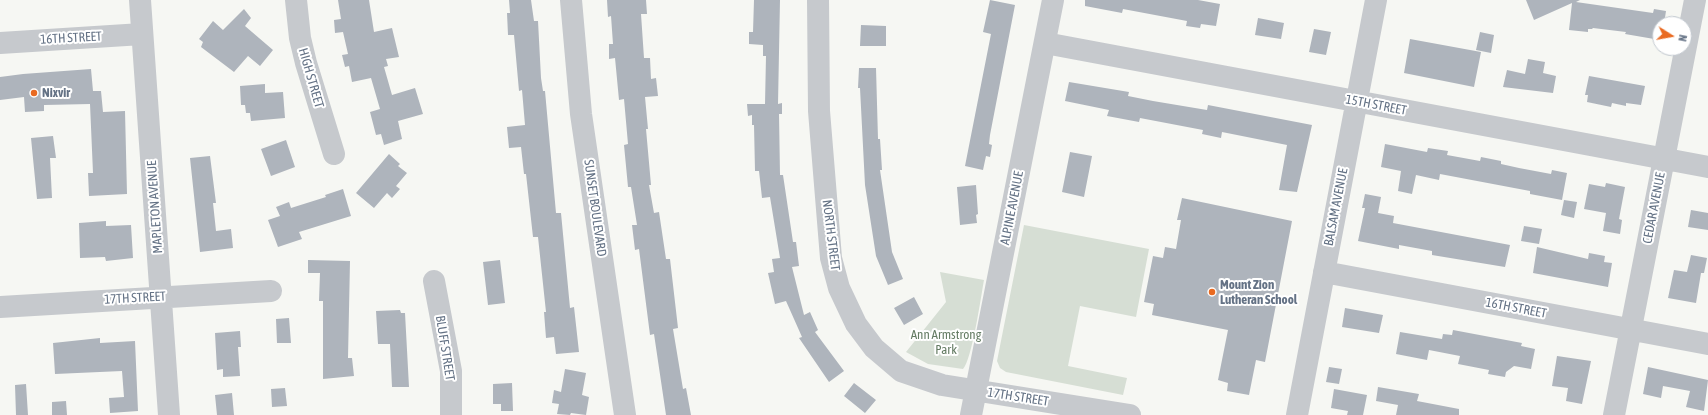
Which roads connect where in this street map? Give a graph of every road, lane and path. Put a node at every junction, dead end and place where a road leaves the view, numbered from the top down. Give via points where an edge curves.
1 (140, 0) edge
2 (296, 0) edge
3 (571, 0) edge
4 (818, 0) edge
5 (1053, 0) edge
6 (1376, 0) edge
7 (1695, 0) edge
8 (142, 34) junction
9 (0, 43) edge
10 (1045, 43) junction
11 (1357, 101) junction
12 (334, 154) dead end
13 (1664, 158) junction
14 (1708, 167) edge
15 (1324, 272) junction
16 (434, 281) dead end
17 (271, 291) dead end
18 (160, 297) junction
19 (0, 307) edge
20 (1631, 330) junction
21 (1708, 344) edge
22 (976, 390) junction
23 (170, 415) edge
24 (452, 415) edge
25 (625, 415) edge
26 (971, 415) edge
27 (1130, 415) edge
28 (1297, 415) edge
29 (1614, 415) edge

1 - 8 street, MAPLETON AVENUE
2 - 12 street, HIGH STREET via 300,38 306,63
3 - 25 street, SUNSET BOULEVARD via 581,114
4 - 22 street, NORTH STREET via 818,111 831,258 839,288 856,324 874,348 901,371 942,385
5 - 10 street, ALPINE AVENUE
6 - 11 street, BALSAM AVENUE
7 - 13 street, CEDAR AVENUE
8 - 9 street, 16TH STREET
8 - 18 street, MAPLETON AVENUE
10 - 11 street, 15TH STREET
10 - 22 street, ALPINE AVENUE
11 - 13 street, 15TH STREET
11 - 15 street, BALSAM AVENUE
13 - 14 street, 15TH STREET
13 - 20 street, CEDAR AVENUE
15 - 20 street, 16TH STREET
15 - 28 street, BALSAM AVENUE
16 - 24 street, BLUFF STREET via 451,371
17 - 18 street, 17TH STREET
18 - 19 street, 17TH STREET
18 - 23 street, MAPLETON AVENUE
20 - 21 street, 16TH STREET
20 - 29 street, CEDAR AVENUE
22 - 26 street, ALPINE AVENUE
22 - 27 street, 17TH STREET

